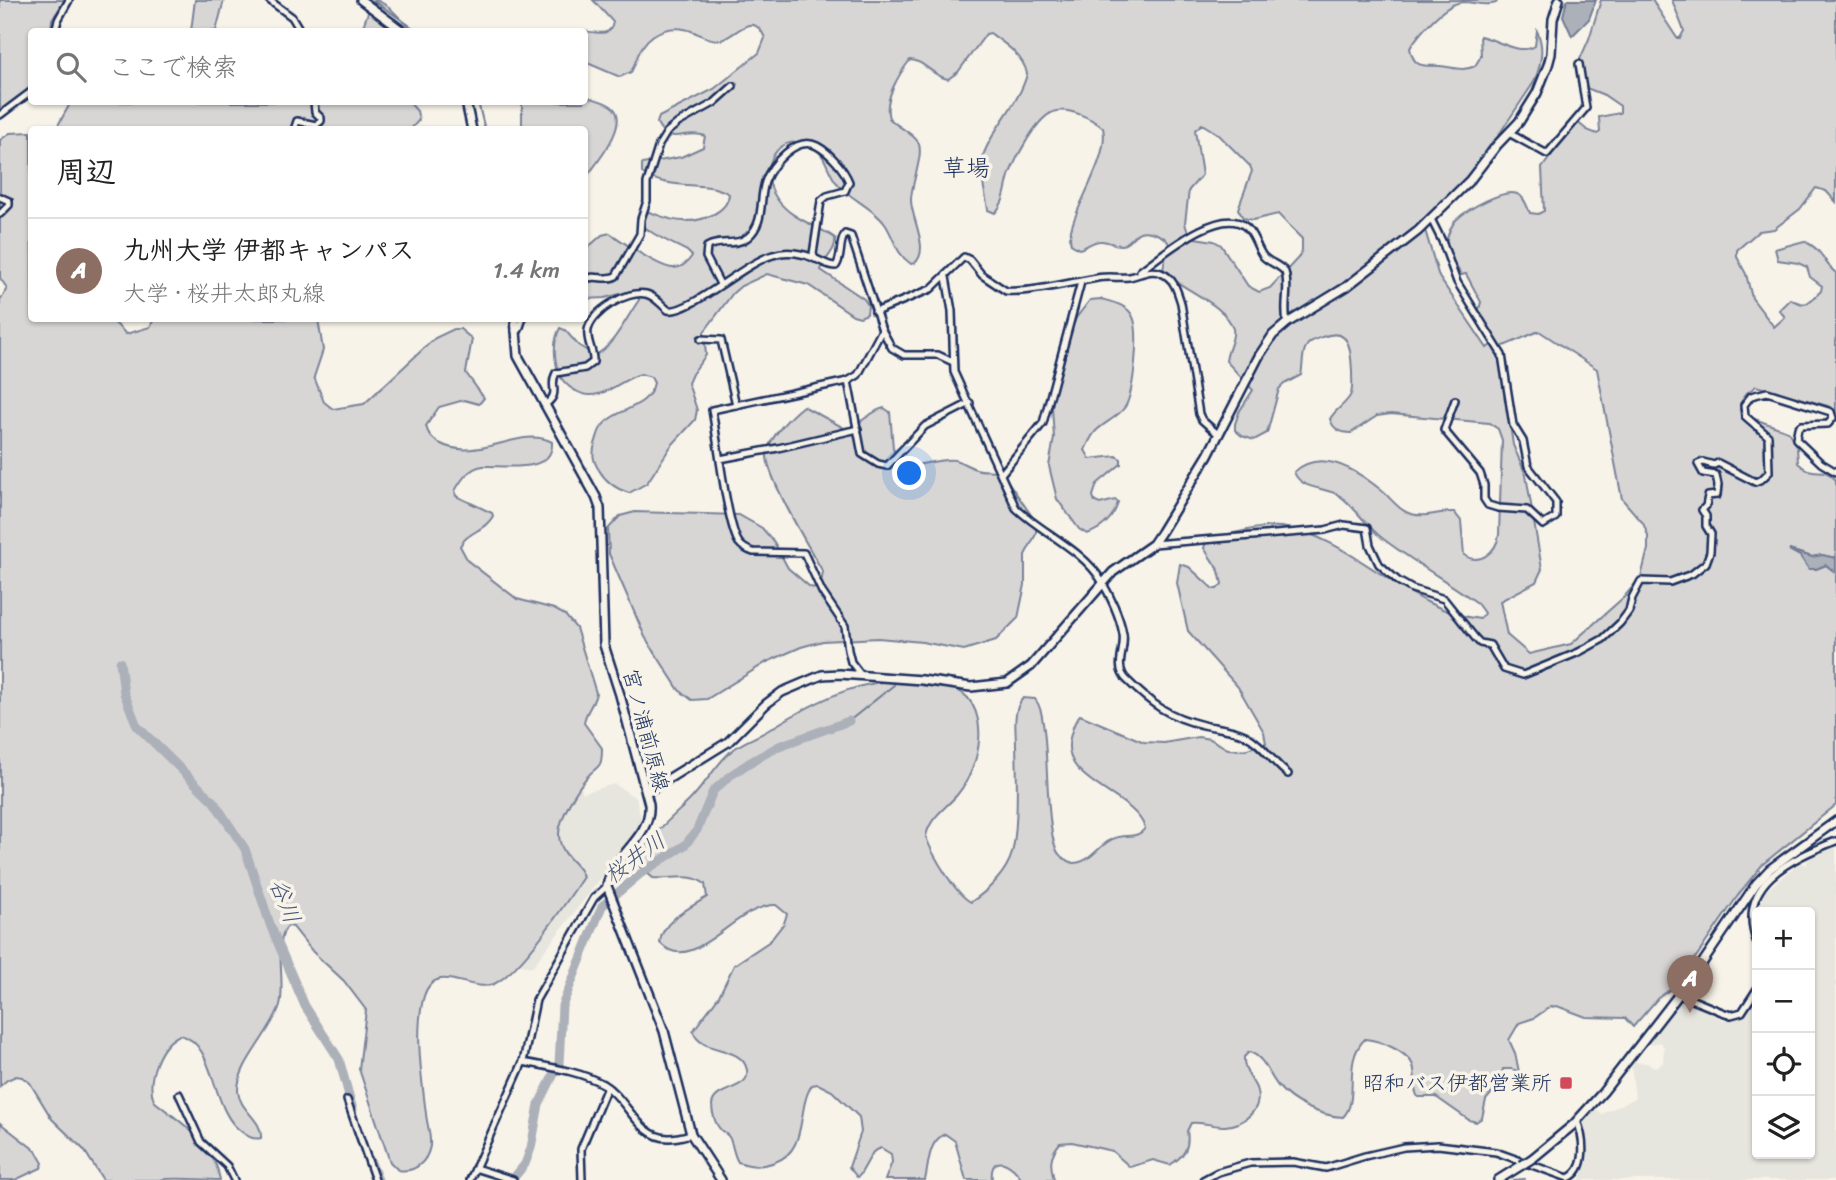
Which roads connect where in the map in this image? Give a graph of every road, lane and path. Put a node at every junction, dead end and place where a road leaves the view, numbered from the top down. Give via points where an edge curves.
1 (69, 0) edge
2 (269, 0) edge
3 (360, 0) edge
4 (1559, 0) edge
5 (56, 28) edge
6 (298, 28) edge
7 (398, 28) edge
8 (1579, 64) dead end
9 (733, 86) dead end
10 (28, 95) edge
11 (314, 105) edge
12 (467, 105) edge
13 (0, 114) edge
14 (295, 126) edge
15 (471, 126) edge
16 (1508, 133) junction
17 (0, 197) edge
18 (0, 214) edge
19 (1431, 219) junction
20 (815, 259) junction
21 (1134, 276) junction
22 (946, 277) junction
23 (588, 278) edge
24 (1080, 282) junction
25 (720, 284) junction
26 (875, 312) junction
27 (515, 322) edge
28 (522, 322) edge
29 (1287, 323) junction
30 (882, 330) junction
31 (515, 331) junction
32 (702, 339) dead end
33 (953, 362) junction
34 (848, 381) junction
35 (1455, 400) dead end
36 (970, 403) junction
37 (545, 405) junction
38 (736, 405) junction
39 (858, 429) junction
40 (1219, 435) junction
41 (720, 458) junction
42 (1836, 472) edge
43 (1002, 473) junction
44 (1153, 544) junction
45 (1103, 583) junction
46 (861, 676) junction
47 (1288, 774) dead end
48 (647, 792) junction
49 (1836, 821) edge
50 (1836, 841) edge
51 (608, 889) junction
52 (1752, 930) edge
53 (1678, 994) junction
54 (1752, 996) edge
55 (523, 1062) junction
56 (607, 1087) junction
57 (179, 1094) dead end
58 (347, 1100) dead end
59 (1577, 1121) junction
60 (691, 1134) junction
61 (475, 1168) junction
62 (510, 1179) edge
63 (234, 1180) edge
64 (376, 1180) edge
65 (470, 1180) edge
66 (582, 1180) edge
67 (721, 1180) edge
68 (1203, 1180) edge
69 (1498, 1180) edge

1 - 5 street
2 - 6 street
3 - 7 main road
4 - 16 main road via 1542,84
8 - 16 street via 1586,108 1547,155
9 - 23 street via 667,132 647,183 640,234 616,276
10 - 13 street
11 - 14 street via 319,124 300,120
12 - 15 main road
16 - 19 main road via 1471,180
17 - 18 street via 9,205
19 - 29 main road via 1346,287
19 - 35 street via 1457,282 1502,355 1514,425 1528,466 1556,502 1556,517 1543,525 1527,510 1488,505 1480,473 1444,430
20 - 25 street via 774,254
20 - 25 street via 821,201 845,191 849,182 817,146 798,145 770,172 759,219 747,238 707,247 706,257
20 - 26 street via 836,266 841,240 849,234
21 - 24 street
21 - 29 street via 1198,232 1217,223 1237,221 1249,230 1264,257 1285,272
21 - 40 street via 1160,272 1176,287 1199,414
22 - 24 street via 967,257 982,275 1006,291
22 - 26 street via 931,289
22 - 33 street
24 - 43 street via 1044,423
25 - 37 street via 676,310 668,310 642,293 602,311 588,332 593,362 556,373 555,393
26 - 30 street
27 - 31 main road, 宮ノ浦前原線
28 - 31 street
29 - 40 main road via 1268,341
30 - 33 street via 892,348 904,355 938,355
30 - 34 street via 858,375
31 - 37 main road, 宮ノ浦前原線 via 518,356
32 - 38 street via 722,340
33 - 36 street
34 - 38 street
34 - 39 street
36 - 39 street via 925,426 887,466 862,454
36 - 43 street
37 - 48 main road, 宮ノ浦前原線 via 600,508 604,645
38 - 41 street via 712,410
39 - 41 street
40 - 44 main road
41 - 46 street via 738,542 753,552 804,553 822,592 843,622 852,662
42 - 44 street via 1797,439 1804,423 1828,424 1831,412 1767,392 1751,396 1744,405 1745,416 1768,436 1769,472 1755,482 1718,463 1698,464 1703,474 1716,475 1718,482 1717,494 1708,496 1702,510 1711,534 1706,563 1670,582 1642,581 1629,611 1603,639 1523,676 1504,669 1490,645 1480,643 1444,599 1412,589 1379,564 1367,528 1344,525
43 - 45 street via 1016,508 1075,554
44 - 45 main road
45 - 46 main road via 1031,666 1007,683 971,687
45 - 47 street via 1123,632 1120,668 1129,682 1172,716 1249,737
46 - 48 main road via 822,675 782,692 728,742
48 - 51 main road, 宮ノ浦前原線 via 647,822 614,867
49 - 53 main road via 1756,884
50 - 52 street via 1793,860 1759,890 1753,899
51 - 55 street via 594,898 536,1000
51 - 60 main road via 670,1049
53 - 54 street via 1731,1015 1741,1012
53 - 59 main road
55 - 56 street
55 - 61 street
56 - 60 street via 657,1136
56 - 66 street via 581,1149
57 - 63 street via 201,1142 227,1166
58 - 64 street
59 - 68 street via 1582,1160 1578,1172 1568,1178 1496,1152 1438,1145 1404,1147 1326,1168 1293,1162 1250,1164
59 - 69 main road, bridge
60 - 67 main road
61 - 62 street
61 - 65 street

